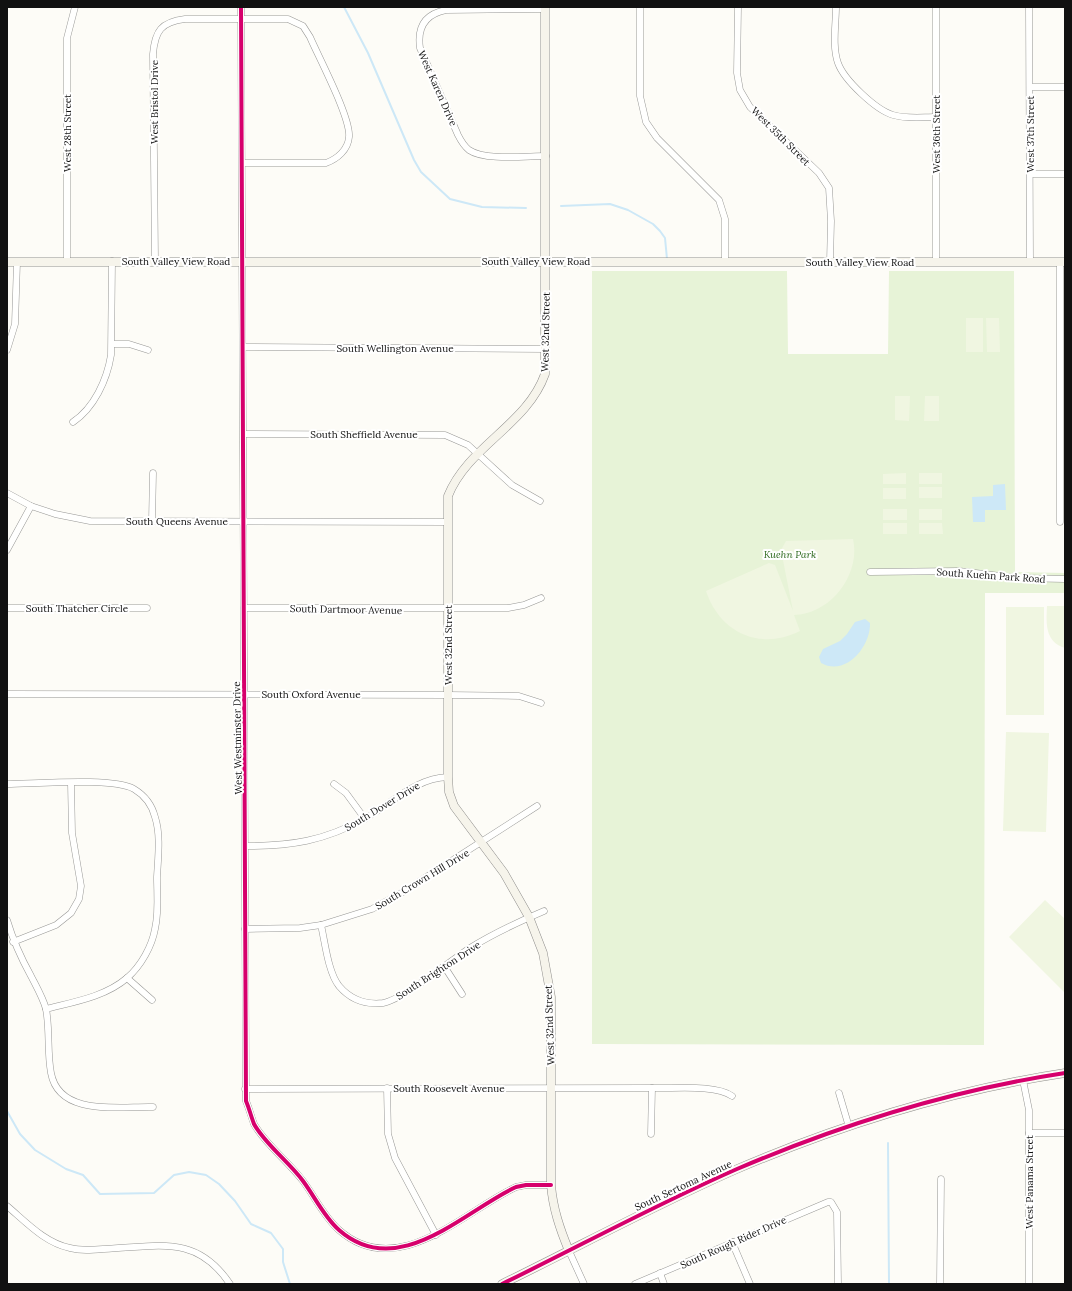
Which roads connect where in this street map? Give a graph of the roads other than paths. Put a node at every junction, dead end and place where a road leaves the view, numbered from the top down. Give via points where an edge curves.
1 (74, 7) edge
2 (241, 7) edge
3 (640, 7) edge
4 (738, 7) edge
5 (836, 7) edge
6 (936, 7) edge
7 (1029, 7) edge
8 (545, 8) edge
9 (241, 19) junction
10 (1030, 87) junction
11 (1065, 87) edge
12 (936, 117) junction
13 (546, 156) junction
14 (244, 164) junction
15 (1030, 174) junction
16 (1065, 174) edge
17 (67, 261) junction
18 (112, 261) junction
19 (155, 261) junction
20 (244, 261) junction
21 (546, 261) junction
22 (725, 261) junction
23 (1030, 261) junction
24 (7, 262) edge
25 (17, 262) junction
26 (830, 262) junction
27 (936, 262) junction
28 (1062, 262) edge
29 (112, 344) junction
30 (244, 347) junction
31 (546, 349) junction
32 (7, 350) edge
33 (148, 350) dead end
34 (73, 422) dead end
35 (244, 434) junction
36 (478, 454) junction
37 (153, 473) dead end
38 (7, 493) edge
39 (540, 501) dead end
40 (31, 506) junction
41 (152, 520) junction
42 (244, 521) junction
43 (448, 522) junction
44 (1060, 522) dead end
45 (7, 550) edge
46 (870, 572) dead end
47 (1065, 579) edge
48 (541, 598) dead end
49 (7, 608) edge
50 (146, 608) dead end
51 (244, 608) junction
52 (448, 610) junction
53 (7, 694) edge
54 (244, 694) junction
55 (448, 695) junction
56 (541, 703) dead end
57 (448, 777) junction
58 (71, 783) junction
59 (7, 784) edge
60 (334, 784) dead end
61 (537, 806) dead end
62 (365, 819) junction
63 (481, 843) junction
64 (246, 846) junction
65 (544, 911) dead end
66 (529, 917) junction
67 (7, 920) edge
68 (321, 925) junction
69 (245, 929) junction
70 (13, 942) junction
71 (444, 966) junction
72 (128, 978) junction
73 (462, 994) dead end
74 (152, 1000) dead end
75 (46, 1009) junction
76 (1065, 1073) edge
77 (1022, 1080) junction
78 (387, 1088) junction
79 (551, 1088) junction
80 (652, 1088) junction
81 (246, 1089) junction
82 (839, 1093) dead end
83 (732, 1096) dead end
84 (153, 1107) dead end
85 (849, 1127) junction
86 (1029, 1133) junction
87 (651, 1134) dead end
88 (1065, 1134) edge
89 (941, 1179) dead end
90 (551, 1185) junction
91 (8, 1208) edge
92 (436, 1235) junction
93 (732, 1242) junction
94 (569, 1251) junction
95 (660, 1273) junction
96 (230, 1284) edge
97 (502, 1284) edge
98 (584, 1284) edge
99 (635, 1284) edge
100 (664, 1284) edge
101 (750, 1284) edge
102 (838, 1284) edge
103 (940, 1284) edge
104 (1029, 1284) edge

1 - 17 street, West 28th Street via 67,38
2 - 9 street, West Westminster Drive
3 - 22 street via 640,96 646,122 657,138 719,200 725,219
4 - 26 street, West 35th Street via 737,73 740,90 750,107 819,174 829,188
5 - 12 street via 836,55 848,79 878,108 892,115
6 - 12 street, West 36th Street
7 - 10 street, West 37th Street
8 - 13 street, West 32nd Street
8 - 13 street, West Karen Drive via 438,11 423,23 419,42 465,147 487,156
9 - 14 street, West Westminster Drive
9 - 14 street, West Bristol Drive via 288,19 303,26 346,118 349,136 346,148 326,163
9 - 19 street, West Bristol Drive via 175,20 164,25 157,35 153,54
10 - 11 street
10 - 15 street, West 37th Street
12 - 27 street, West 36th Street
13 - 21 street, West 32nd Street
14 - 20 street, West Westminster Drive
15 - 16 street
15 - 23 street, West 37th Street
17 - 18 street, South Valley View Road
17 - 25 street, South Valley View Road
18 - 19 street, South Valley View Road
18 - 29 street
19 - 20 street, South Valley View Road
20 - 21 street, South Valley View Road
20 - 30 street, West Westminster Drive
21 - 22 street, South Valley View Road
21 - 31 street, West 32nd Street
22 - 26 street, South Valley View Road
23 - 27 street, South Valley View Road
23 - 28 street, South Valley View Road
24 - 25 street, South Valley View Road
25 - 32 street via 15,324
26 - 27 street, South Valley View Road
28 - 44 street
29 - 33 street via 129,344
29 - 34 street via 110,365 100,388 86,412
30 - 31 street, South Wellington Avenue
30 - 35 street, West Westminster Drive
31 - 36 street, West 32nd Street via 545,374 538,391 527,407
35 - 36 street, South Sheffield Avenue via 436,434 460,441
35 - 42 street, West Westminster Drive
36 - 39 street, South Sheffield Avenue via 512,485
36 - 43 street, West 32nd Street via 452,484 448,496
37 - 41 street
38 - 40 street, South Queens Avenue
40 - 41 street, South Queens Avenue via 55,514 90,520
40 - 45 street
41 - 42 street, South Queens Avenue
42 - 43 street, South Queens Avenue
42 - 51 street, West Westminster Drive
43 - 52 street, West 32nd Street
46 - 47 street, South Kuehn Park Road via 958,571 1017,578
48 - 52 street, South Dartmoor Avenue via 508,608
49 - 50 street, South Thatcher Circle
51 - 52 street, South Dartmoor Avenue
51 - 54 street, West Westminster Drive
52 - 55 street, West 32nd Street
53 - 54 street, South Oxford Avenue
54 - 55 street, South Oxford Avenue
54 - 64 street, West Westminster Drive
55 - 56 street, South Oxford Avenue via 519,696
55 - 57 street, West 32nd Street
57 - 62 street, South Dover Drive via 423,782
57 - 63 street, West 32nd Street via 448,792 454,806
58 - 59 street
58 - 70 street via 72,833 81,886 79,899 71,913 56,925
58 - 72 street via 110,783 133,788 145,797 156,818 158,839 155,929 144,956
60 - 62 street via 346,793
61 - 63 street, South Crown Hill Drive
62 - 64 street, South Dover Drive via 335,833 309,841 284,845
63 - 66 street, West 32nd Street via 504,873
63 - 68 street, South Crown Hill Drive via 386,902
64 - 69 street, West Westminster Drive
65 - 66 street, South Brighton Drive
66 - 71 street, South Brighton Drive via 499,930
66 - 79 street, West 32nd Street via 543,953 550,997
67 - 70 street
68 - 69 street, South Crown Hill Drive
68 - 71 street, South Brighton Drive via 336,980 349,995 362,1002 387,1002
69 - 81 street, West Westminster Drive
70 - 75 street
71 - 73 street
72 - 74 street
72 - 75 street via 101,993
75 - 84 street via 51,1072 56,1086 66,1098 93,1106
76 - 77 street, South Sertoma Avenue
77 - 85 street, South Sertoma Avenue via 913,1106
77 - 86 street, West Panama Street via 1029,1110
78 - 79 street, South Roosevelt Avenue
78 - 81 street, South Roosevelt Avenue
78 - 92 street via 387,1128 395,1158
79 - 80 street, South Roosevelt Avenue
79 - 90 street, West 32nd Street
80 - 83 street, South Roosevelt Avenue via 714,1090 724,1091
80 - 87 street
81 - 92 street, West Westminster Drive via 246,1101 255,1124 298,1175 332,1222 346,1235 368,1246 388,1248
82 - 85 street
85 - 94 street, South Sertoma Avenue via 737,1169 639,1214
86 - 88 street
86 - 104 street, West Panama Street
89 - 103 street
90 - 92 street, West Westminster Drive via 516,1187
90 - 94 street, West 32nd Street via 552,1205
91 - 96 street via 49,1240 70,1248 83,1250 163,1245 188,1248 215,1264
93 - 95 street, South Rough Rider Drive
93 - 101 street
93 - 102 street, South Rough Rider Drive via 823,1202 831,1202 837,1212
94 - 97 street, South Sertoma Avenue
94 - 98 street, West 32nd Street
95 - 99 street, South Rough Rider Drive
95 - 100 street

